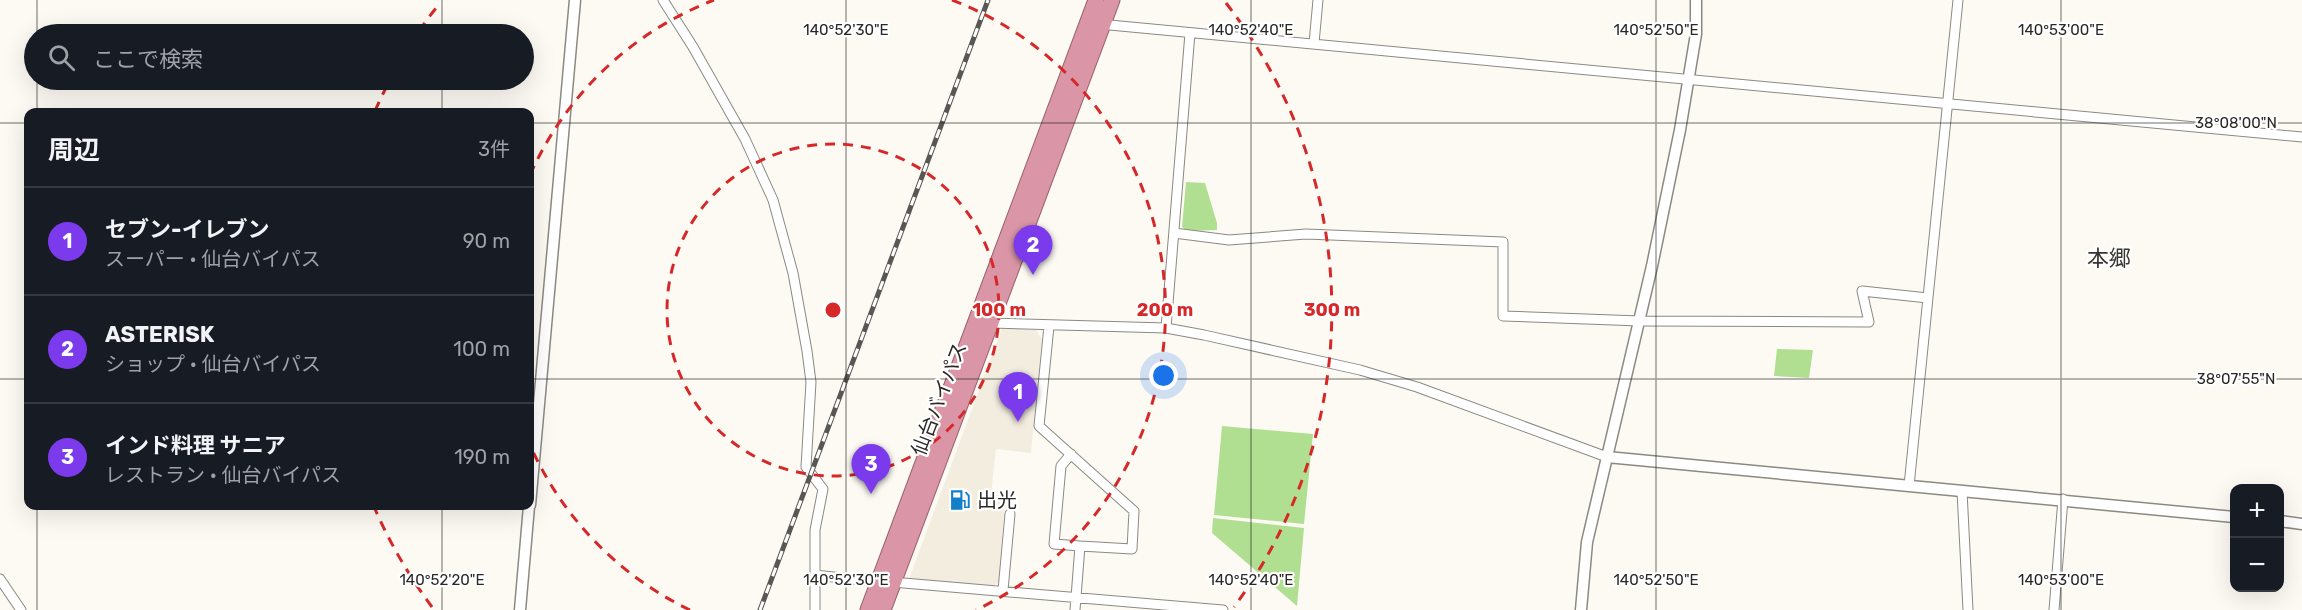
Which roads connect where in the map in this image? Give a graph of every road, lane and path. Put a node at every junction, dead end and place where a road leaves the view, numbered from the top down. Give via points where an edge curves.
1 (576, 0) edge
2 (663, 0) edge
3 (1096, 0) edge
4 (1112, 0) edge
5 (1318, 0) edge
6 (1696, 0) edge
7 (1958, 0) edge
8 (1095, 23) junction
9 (1190, 33) junction
10 (1314, 43) junction
11 (1689, 79) junction
12 (1948, 104) junction
13 (2302, 137) edge
14 (1174, 233) junction
15 (1928, 298) junction
16 (1640, 321) junction
17 (990, 323) junction
18 (1049, 326) junction
19 (1166, 328) junction
20 (1071, 454) junction
21 (1607, 457) junction
22 (534, 461) edge
23 (1909, 486) junction
24 (1962, 491) junction
25 (2063, 499) junction
26 (530, 510) edge
27 (1010, 514) dead end
28 (2230, 516) edge
29 (2284, 522) edge
30 (2302, 524) edge
31 (1080, 546) junction
32 (815, 575) junction
33 (0, 579) edge
34 (886, 582) junction
35 (1003, 590) junction
36 (1075, 597) junction
37 (1201, 609) edge
38 (21, 610) edge
39 (520, 610) edge
40 (815, 610) edge
41 (868, 610) edge
42 (882, 610) edge
43 (1075, 610) edge
44 (1223, 610) edge
45 (1581, 610) edge
46 (1968, 610) edge
47 (2054, 610) edge

1 - 22 street
2 - 32 street via 764,176 793,273 811,382 806,467 823,489 815,530
3 - 8 highway, 仙台バイパス
4 - 8 highway, 仙台バイパス
5 - 10 street
6 - 11 street via 1696,34
7 - 12 street
8 - 9 street
8 - 17 highway, 仙台バイパス
8 - 34 highway, 仙台バイパス
9 - 10 street
9 - 14 street
10 - 11 street
11 - 12 street
11 - 16 street
12 - 13 street
12 - 15 street
14 - 16 street via 1229,240 1306,234 1503,242 1503,316
14 - 19 street
15 - 16 street via 1865,292 1869,322
15 - 23 street
16 - 21 street
17 - 18 street
17 - 34 highway, 仙台バイパス
18 - 19 street
18 - 20 street via 1039,426
19 - 21 street via 1317,360 1417,387
20 - 31 street via 1061,466 1054,544
20 - 31 street via 1134,511 1132,549
21 - 23 street
21 - 45 street via 1587,542
23 - 24 street
24 - 25 street
24 - 46 street
25 - 28 street
25 - 47 street
26 - 39 street
27 - 35 street
29 - 30 street
31 - 36 street
32 - 34 street
32 - 40 street
33 - 38 street
34 - 35 street
34 - 41 highway, 仙台バイパス
34 - 42 highway, 仙台バイパス
35 - 36 street
36 - 37 street
36 - 43 street
37 - 44 street

